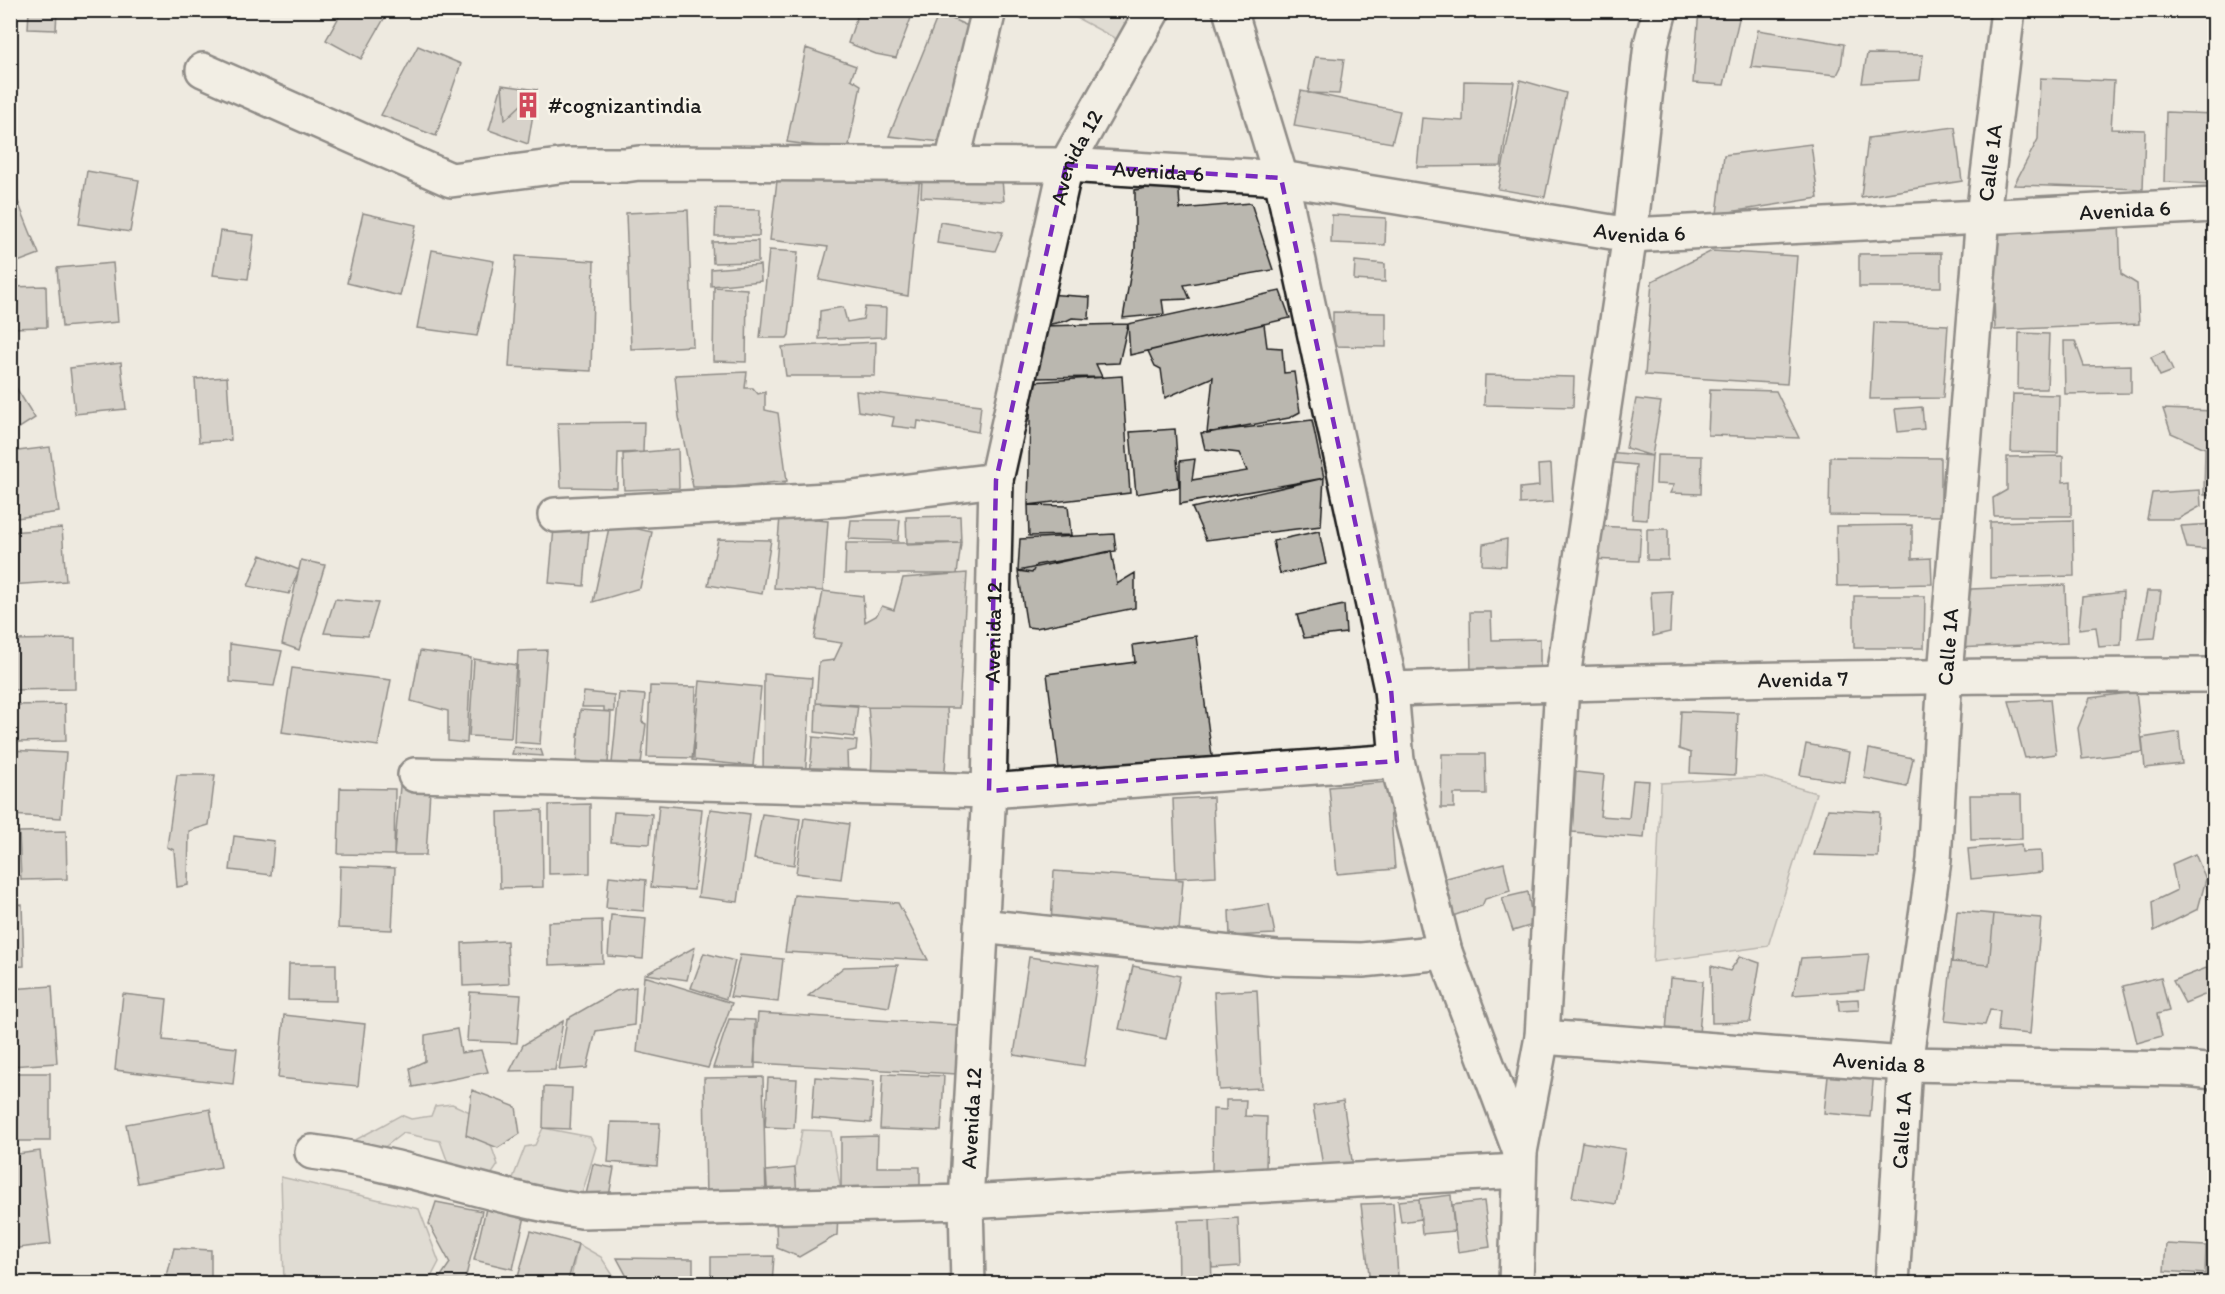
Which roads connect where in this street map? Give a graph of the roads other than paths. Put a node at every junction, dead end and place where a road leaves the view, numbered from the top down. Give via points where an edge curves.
1 (989, 10) edge
2 (1153, 10) edge
3 (1230, 10) edge
4 (1660, 10) edge
5 (2008, 10) edge
6 (203, 70) dead end
7 (952, 163) junction
8 (1066, 165) junction
9 (1281, 178) junction
10 (2214, 205) edge
11 (1983, 216) junction
12 (1630, 235) junction
13 (996, 480) junction
14 (555, 515) dead end
15 (1945, 675) junction
16 (2214, 675) edge
17 (1562, 683) junction
18 (1391, 689) junction
19 (1397, 761) junction
20 (415, 775) dead end
21 (989, 791) junction
22 (981, 926) junction
23 (1445, 952) junction
24 (1542, 1036) junction
25 (1905, 1064) junction
26 (2214, 1072) edge
27 (312, 1152) dead end
28 (1519, 1162) junction
29 (966, 1202) junction
30 (1520, 1275) edge
31 (968, 1284) edge
32 (1892, 1284) edge

1 - 7 street
2 - 8 street, Avenida 12
3 - 9 street
4 - 12 street via 1651,44
5 - 11 street, Calle 1A
6 - 7 street, Avenida 6 via 452,180 567,165
7 - 8 street, Avenida 6
8 - 9 street, Avenida 6
8 - 13 street, Avenida 12
9 - 12 street, Avenida 6
9 - 18 street
10 - 11 street, Avenida 6
11 - 12 street, Avenida 6
11 - 15 street, Calle 1A
12 - 17 street
13 - 14 street via 845,499
13 - 21 street, Avenida 12
15 - 16 street, Avenida 7
15 - 17 street, Avenida 7
15 - 25 street, Calle 1A via 1934,861
17 - 18 street, Avenida 7
17 - 24 street
18 - 19 street
19 - 21 street
19 - 23 street
20 - 21 street
21 - 22 street, Avenida 12
22 - 23 street via 1277,958 1362,960
22 - 29 street, Avenida 12
23 - 28 street
24 - 25 street, Avenida 8
24 - 28 street
25 - 26 street, Avenida 8
25 - 32 street, Calle 1A
27 - 29 street via 346,1156 543,1206 581,1211
28 - 29 street
28 - 30 street
29 - 31 street, Avenida 12

